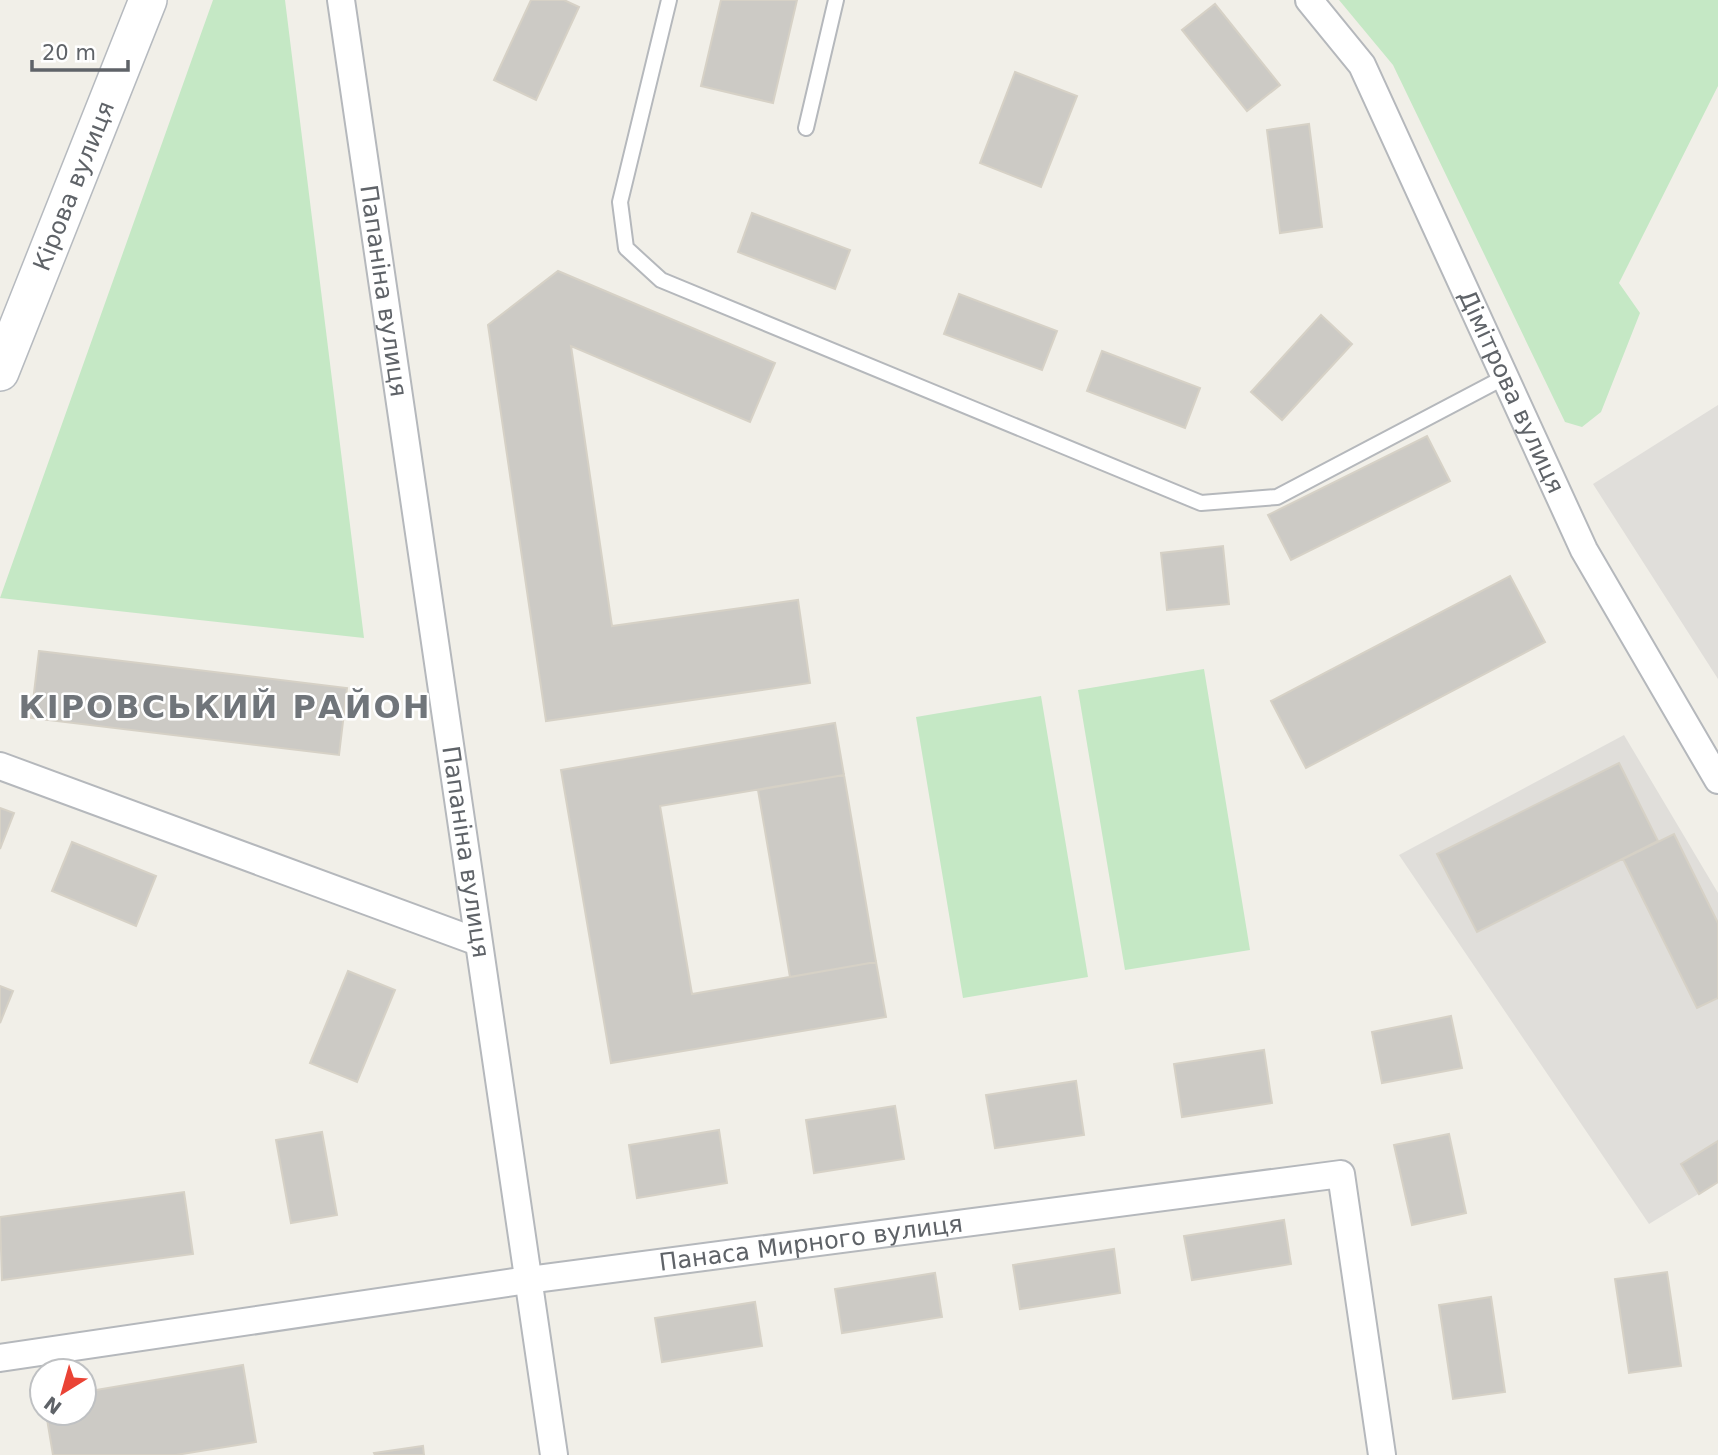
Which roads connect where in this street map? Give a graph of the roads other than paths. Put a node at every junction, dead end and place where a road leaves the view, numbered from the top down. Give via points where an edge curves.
1 (148, 0) edge
2 (341, 0) edge
3 (669, 0) edge
4 (836, 0) edge
5 (1310, 0) edge
6 (806, 128) dead end
7 (0, 372) edge
8 (1503, 378) junction
9 (0, 766) edge
10 (1718, 780) edge
11 (478, 942) junction
12 (528, 1280) junction
13 (0, 1358) edge
14 (554, 1455) edge
15 (1382, 1455) edge

1 - 7 street, Кірова вулиця
2 - 11 street, Папаніна вулиця
3 - 8 lane via 620,202 626,248 661,280 1201,503 1277,497
4 - 6 lane
5 - 8 street, Дімітрова вулиця via 1362,65
8 - 10 street, Дімітрова вулиця via 1584,550
9 - 11 street
11 - 12 street, Папаніна вулиця
12 - 13 street, Панаса Мирного вулиця
12 - 14 street, Папаніна вулиця
12 - 15 street, Панаса Мирного вулиця via 1340,1174

